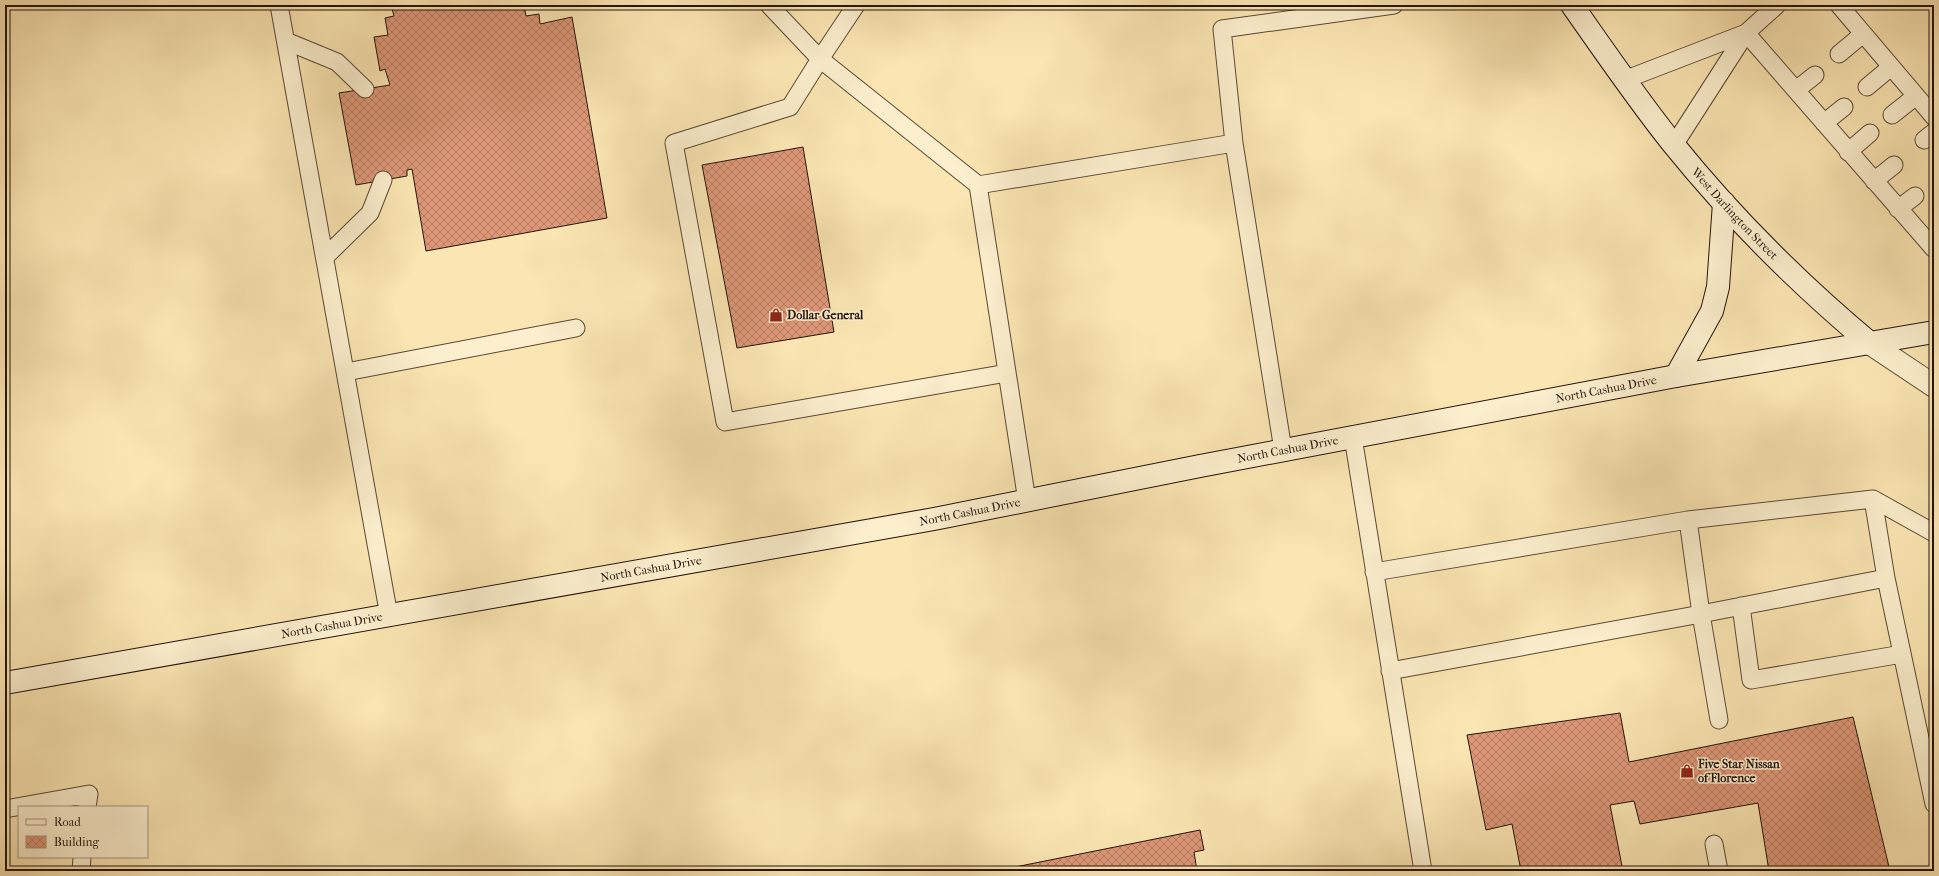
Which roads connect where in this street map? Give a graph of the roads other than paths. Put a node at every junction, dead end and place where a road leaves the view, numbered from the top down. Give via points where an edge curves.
1 (279, 5) edge
2 (769, 5) edge
3 (856, 5) edge
4 (1394, 5) edge
5 (1572, 5) edge
6 (1777, 5) edge
7 (1838, 5) edge
8 (1316, 10) edge
9 (1746, 33) junction
10 (1863, 34) junction
11 (286, 41) junction
12 (1839, 54) dead end
13 (820, 59) junction
14 (1891, 67) junction
15 (1815, 75) dead end
16 (1624, 80) junction
17 (1867, 87) dead end
18 (365, 89) dead end
19 (1796, 90) junction
20 (1916, 96) junction
21 (1844, 107) dead end
22 (1892, 115) dead end
23 (1934, 117) edge
24 (1824, 123) junction
25 (1870, 133) dead end
26 (1234, 143) junction
27 (1674, 145) junction
28 (1848, 152) junction
29 (1894, 165) dead end
30 (383, 180) dead end
31 (1874, 181) junction
32 (978, 185) junction
33 (1915, 196) dead end
34 (1724, 203) junction
35 (1898, 209) junction
36 (1934, 249) edge
37 (325, 257) junction
38 (576, 328) dead end
39 (1934, 332) edge
40 (1871, 344) junction
41 (346, 372) junction
42 (1007, 373) junction
43 (1676, 376) junction
44 (1934, 386) edge
45 (1353, 437) junction
46 (1283, 450) junction
47 (1873, 499) junction
48 (1026, 501) junction
49 (1688, 520) junction
50 (1934, 533) edge
51 (1374, 572) junction
52 (1886, 578) junction
53 (1741, 606) junction
54 (1701, 614) junction
55 (389, 616) junction
56 (1902, 654) junction
57 (1390, 671) junction
58 (5, 683) edge
59 (1719, 720) dead end
60 (1934, 804) edge
61 (22, 806) edge
62 (88, 806) edge
63 (18, 807) edge
64 (5, 809) edge
65 (1714, 844) dead end
66 (82, 858) edge
67 (81, 871) edge
68 (1423, 871) edge
69 (1719, 871) edge

1 - 11 lane
2 - 13 lane
3 - 13 lane
4 - 8 lane
5 - 16 main road, West Darlington Street
6 - 9 lane
7 - 10 lane
8 - 26 lane via 1222,29
9 - 16 lane
9 - 19 lane
9 - 27 lane
10 - 12 lane
10 - 14 lane
11 - 18 lane via 337,62
11 - 37 lane
13 - 32 lane
13 - 42 lane via 790,107 674,143 725,422
14 - 17 lane
14 - 20 lane
15 - 19 lane
16 - 27 main road, West Darlington Street
19 - 24 lane
20 - 22 lane
20 - 23 lane
21 - 24 lane
24 - 28 lane
25 - 28 lane
26 - 32 lane
26 - 46 lane
27 - 34 main road, West Darlington Street
28 - 31 lane
29 - 31 lane
30 - 37 lane via 370,213
31 - 35 lane
32 - 42 lane
33 - 35 lane
34 - 40 main road, West Darlington Street via 1821,302
34 - 43 main road via 1718,287 1712,311
35 - 36 lane
37 - 41 lane
38 - 41 lane
39 - 40 main road, North Cashua Drive
40 - 43 main road, North Cashua Drive
40 - 44 main road, West Darlington Street
41 - 55 lane
42 - 48 lane
43 - 45 main road, North Cashua Drive
45 - 46 main road, North Cashua Drive
45 - 51 lane
46 - 48 main road, North Cashua Drive
47 - 49 lane
47 - 50 lane
47 - 52 lane
48 - 55 main road, North Cashua Drive via 934,520
49 - 51 lane
49 - 54 lane
51 - 57 lane
52 - 53 lane
52 - 56 lane
53 - 54 lane
53 - 56 lane via 1751,680
54 - 57 lane
54 - 59 lane
55 - 58 main road, North Cashua Drive
56 - 60 lane
57 - 68 lane
61 - 62 lane via 89,794
63 - 64 lane
65 - 69 lane
66 - 67 lane

